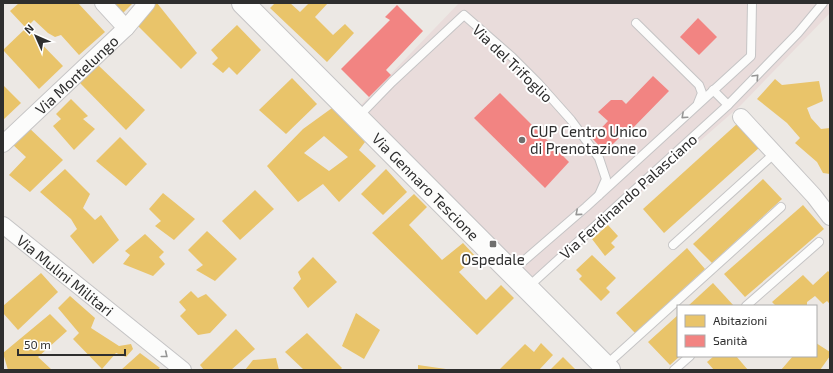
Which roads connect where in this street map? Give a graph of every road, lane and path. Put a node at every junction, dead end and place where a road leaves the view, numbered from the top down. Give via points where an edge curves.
1 (102, 3) edge
2 (147, 3) edge
3 (243, 3) edge
4 (752, 3) edge
5 (823, 3) edge
6 (636, 24) dead end
7 (126, 28) junction
8 (713, 90) junction
9 (698, 104) junction
10 (728, 105) junction
11 (741, 117) dead end
12 (358, 118) junction
13 (3, 144) edge
14 (775, 153) junction
15 (599, 195) junction
16 (781, 207) dead end
17 (830, 217) edge
18 (3, 225) edge
19 (819, 242) dead end
20 (673, 245) dead end
21 (511, 272) junction
22 (527, 288) junction
23 (747, 305) edge
24 (689, 357) edge
25 (607, 368) edge
26 (183, 370) edge
27 (674, 370) edge

1 - 7 street
2 - 7 street, Via Montelungo
3 - 12 street, Via Gennaro Tescione
4 - 8 lane, Via Ferdinando Palasciano via 751,56
10 -> 5 lane, Via Ferdinando Palasciano via 798,33
6 - 9 lane via 699,85 702,93
7 - 13 street, Via Montelungo
8 - 9 lane, Via Ferdinando Palasciano
8 - 10 lane
9 -> 15 lane, Via Ferdinando Palasciano
10 - 22 lane, Via Ferdinando Palasciano
11 - 14 street
12 - 15 lane, Via del Trifoglio via 392,82 464,15 538,83 577,128 599,158 606,179
12 - 21 street, Via Gennaro Tescione
14 - 17 street
14 - 20 lane
15 -> 21 lane, Via Ferdinando Palasciano
16 - 25 lane
18 -> 26 street, Via Mulini Militari
19 - 23 lane
21 - 22 street, Via Gennaro Tescione
22 - 25 street, Via Gennaro Tescione
24 - 27 lane

